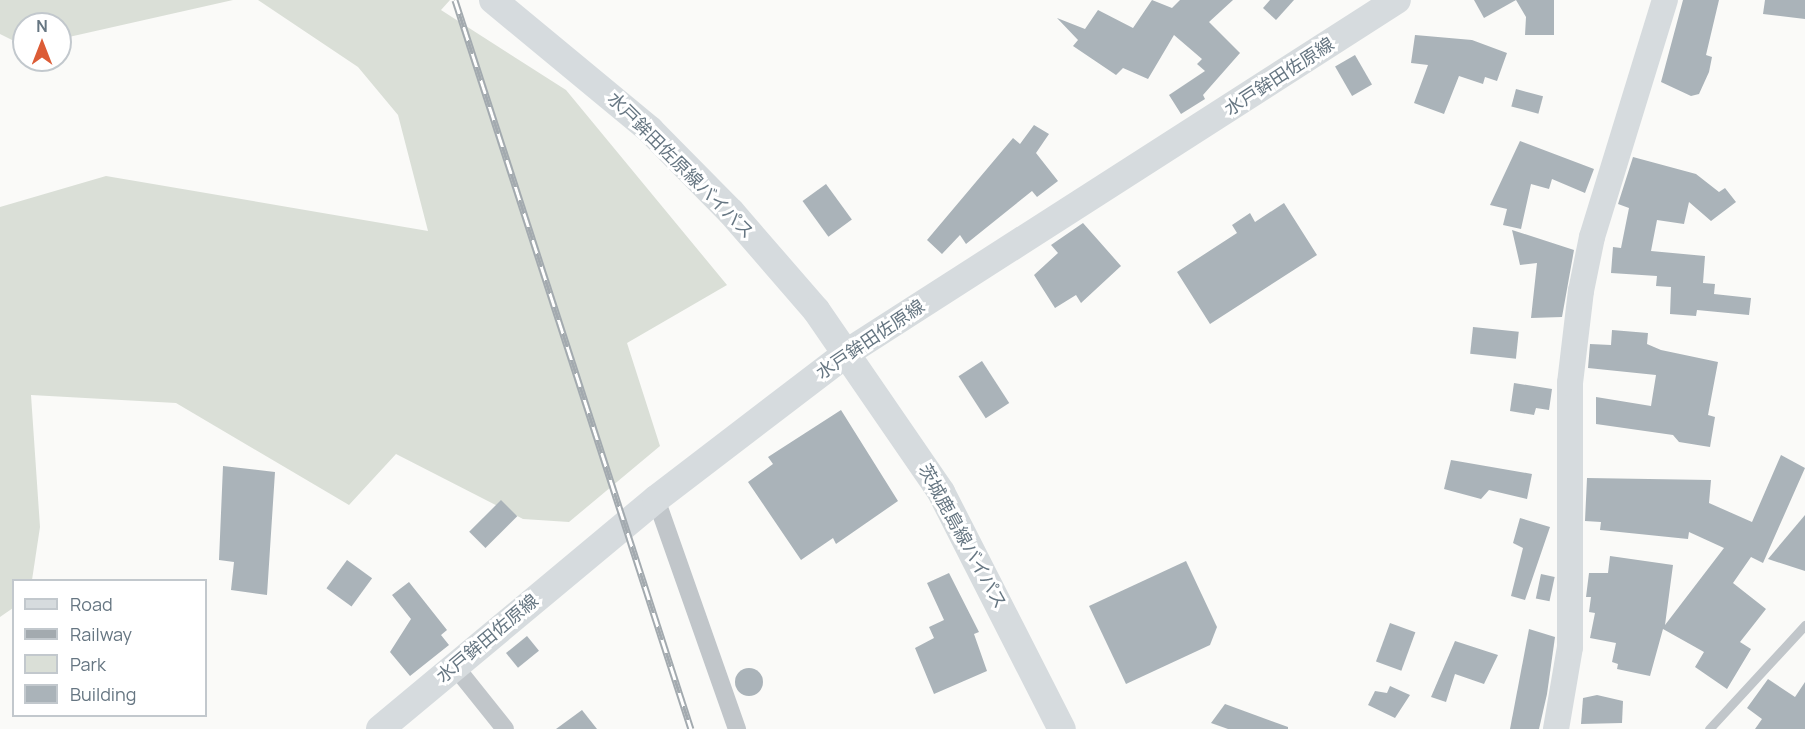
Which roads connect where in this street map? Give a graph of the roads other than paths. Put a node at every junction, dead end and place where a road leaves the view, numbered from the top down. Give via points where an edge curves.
1 (1397, 0) edge
2 (1665, 0) edge
3 (509, 5) edge
4 (848, 352) junction
5 (651, 503) junction
6 (1805, 625) edge
7 (453, 664) junction
8 (380, 729) edge
9 (505, 729) edge
10 (737, 729) edge
11 (1062, 729) edge
12 (1557, 729) edge
13 (1709, 729) edge

1 - 4 main road, 水戸鉾田佐原線
2 - 12 street via 1592,237 1581,291 1570,383 1570,637
3 - 4 main road, 水戸鉾田佐原線バイパス via 592,78 731,212
4 - 5 main road, 水戸鉾田佐原線
4 - 11 main road, 茨城鹿島線バイパス via 941,492
5 - 7 main road, 水戸鉾田佐原線
5 - 10 street
6 - 13 lane
7 - 8 main road, 水戸鉾田佐原線
7 - 9 street

